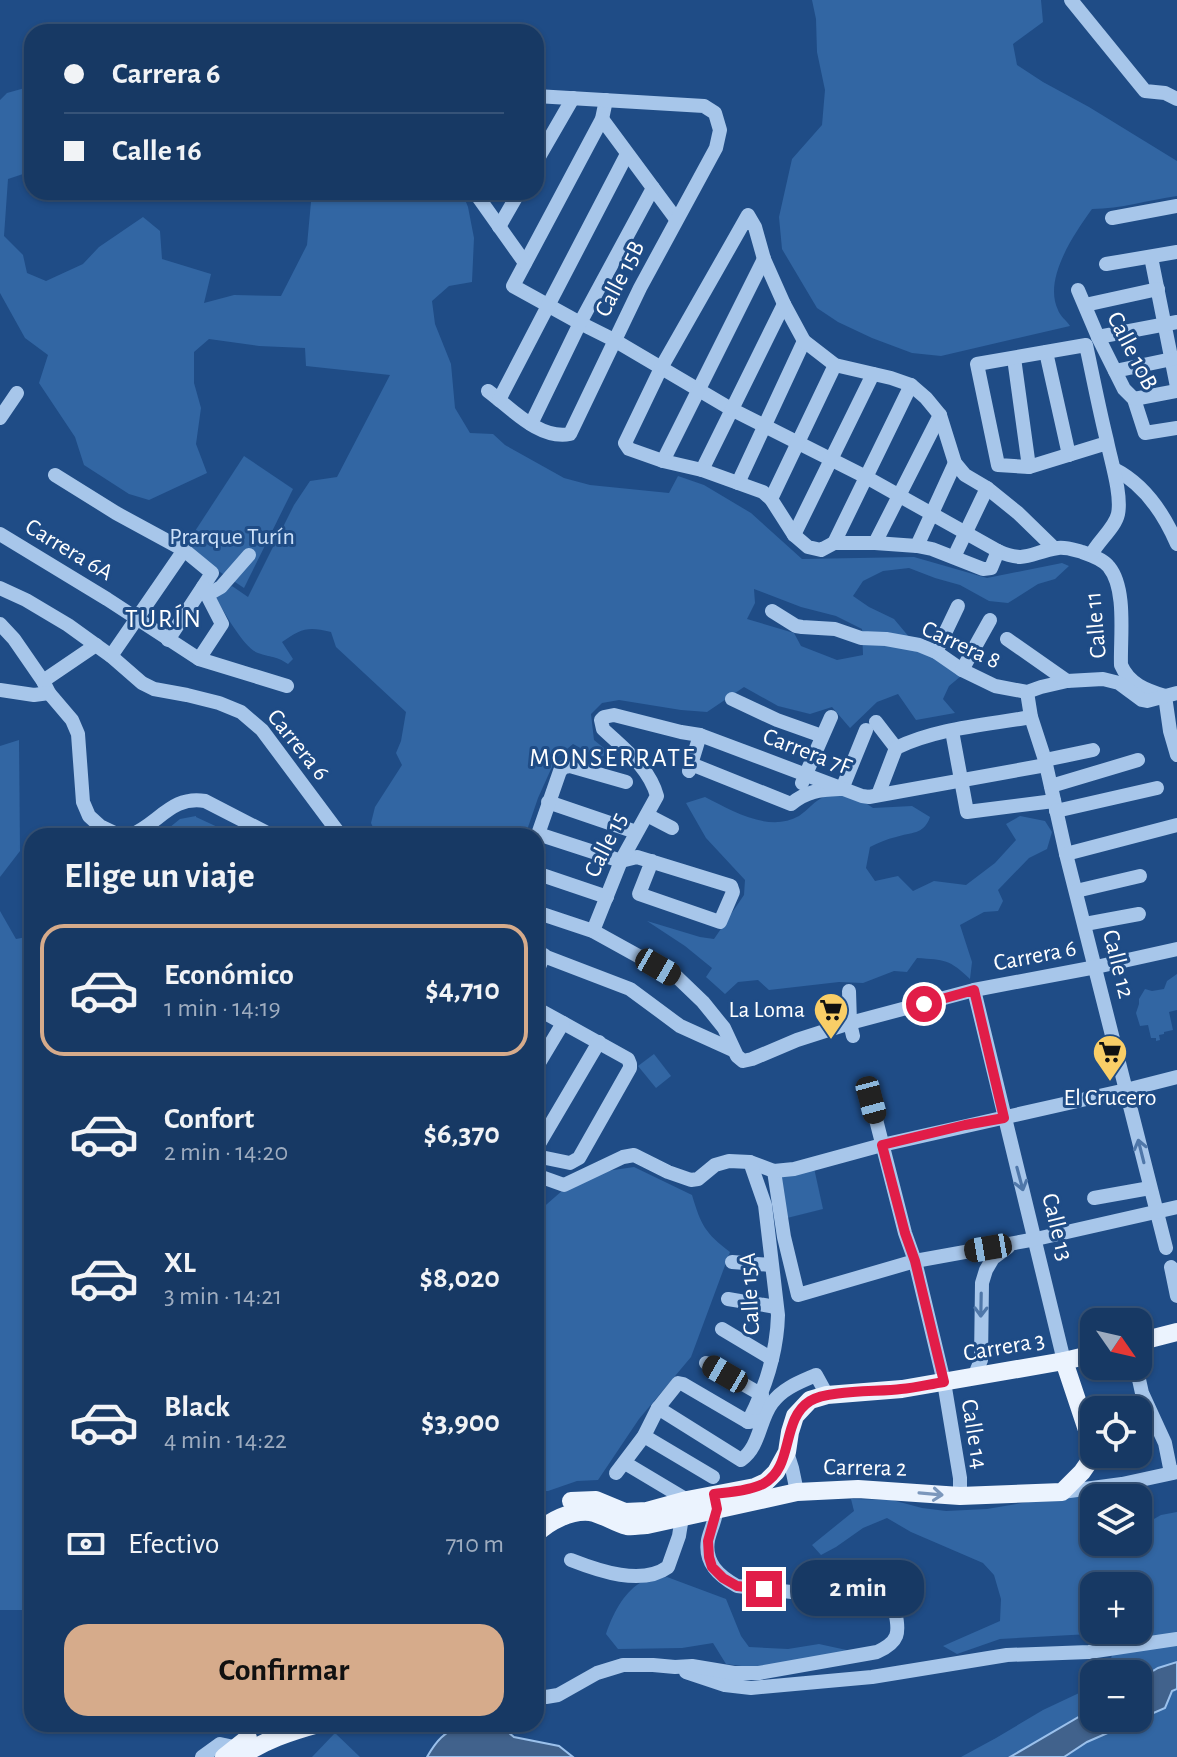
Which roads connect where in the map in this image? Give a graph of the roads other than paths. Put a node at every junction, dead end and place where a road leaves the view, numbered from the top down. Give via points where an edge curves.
1 (1071, 0) edge
2 (544, 96) edge
3 (573, 98) junction
4 (1177, 99) edge
5 (606, 100) junction
6 (602, 119) junction
7 (544, 148) edge
8 (627, 154) junction
9 (653, 188) junction
10 (480, 200) edge
11 (514, 200) edge
12 (1177, 207) edge
13 (1112, 218) dead end
14 (676, 219) junction
15 (499, 227) junction
16 (1177, 252) edge
17 (1151, 257) junction
18 (764, 259) junction
19 (525, 263) junction
20 (1106, 264) dead end
21 (1158, 289) junction
22 (1078, 290) dead end
23 (784, 304) junction
24 (1085, 305) junction
25 (548, 306) junction
26 (580, 323) junction
27 (1171, 324) edge
28 (614, 340) junction
29 (804, 341) junction
30 (1092, 341) junction
31 (1046, 352) junction
32 (1014, 358) junction
33 (1172, 359) junction
34 (835, 365) junction
35 (661, 368) junction
36 (1115, 371) junction
37 (873, 374) junction
38 (911, 385) junction
39 (1177, 389) edge
40 (699, 390) junction
41 (1129, 392) junction
42 (17, 393) dead end
43 (731, 409) junction
44 (940, 415) junction
45 (0, 418) edge
46 (531, 424) junction
47 (764, 426) junction
48 (1177, 428) edge
49 (798, 443) junction
50 (1107, 443) junction
51 (1069, 455) junction
52 (831, 459) junction
53 (663, 461) junction
54 (955, 463) junction
55 (1029, 467) junction
56 (1114, 469) junction
57 (702, 470) junction
58 (55, 475) dead end
59 (866, 477) junction
60 (738, 483) junction
61 (987, 488) junction
62 (899, 496) junction
63 (771, 499) junction
64 (931, 513) junction
65 (965, 533) junction
66 (0, 534) edge
67 (794, 535) junction
68 (834, 543) junction
69 (875, 543) junction
70 (1177, 544) edge
71 (917, 546) junction
72 (1054, 548) junction
73 (184, 550) junction
74 (998, 551) junction
75 (249, 555) dead end
76 (1091, 555) junction
77 (954, 557) junction
78 (0, 588) edge
79 (205, 591) junction
80 (958, 606) dead end
81 (772, 611) dead end
82 (137, 618) junction
83 (990, 620) dead end
84 (0, 624) edge
85 (1007, 639) dead end
86 (168, 640) junction
87 (96, 645) junction
88 (936, 652) junction
89 (111, 656) junction
90 (199, 659) junction
91 (962, 670) junction
92 (1067, 681) junction
93 (287, 686) dead end
94 (46, 687) junction
95 (0, 690) edge
96 (1027, 692) junction
97 (1171, 694) edge
98 (732, 699) dead end
99 (831, 717) dead end
100 (1031, 717) junction
101 (952, 731) junction
102 (700, 735) junction
103 (822, 736) junction
104 (896, 748) junction
105 (1093, 750) dead end
106 (1177, 755) edge
107 (1138, 760) dead end
108 (1046, 763) junction
109 (806, 776) junction
110 (962, 780) junction
111 (652, 781) joint
112 (626, 782) dead end
113 (1157, 788) dead end
114 (842, 789) junction
115 (878, 795) junction
116 (1054, 799) junction
117 (548, 802) junction
118 (791, 804) junction
119 (647, 815) junction
120 (1177, 825) edge
121 (104, 828) edge
122 (146, 828) edge
123 (257, 828) edge
124 (335, 828) edge
125 (540, 828) edge
126 (672, 828) dead end
127 (636, 832) junction
128 (544, 839) edge
129 (1066, 854) junction
130 (621, 861) junction
131 (652, 861) junction
132 (544, 876) edge
133 (1140, 876) dead end
134 (1076, 891) junction
135 (607, 897) junction
136 (1139, 914) dead end
137 (544, 915) edge
138 (1085, 924) junction
139 (593, 931) junction
140 (1177, 949) edge
141 (544, 956) edge
142 (1096, 967) junction
143 (974, 990) junction
144 (849, 991) dead end
145 (544, 1012) edge
146 (563, 1023) junction
147 (851, 1030) junction
148 (599, 1042) junction
149 (733, 1050) junction
150 (544, 1055) edge
151 (1177, 1077) edge
152 (1126, 1090) junction
153 (871, 1100) dead end
154 (1004, 1118) junction
155 (544, 1135) edge
156 (882, 1145) junction
157 (544, 1158) edge
158 (750, 1162) junction
159 (774, 1171) junction
160 (544, 1178) edge
161 (1150, 1188) junction
162 (1094, 1198) dead end
163 (1177, 1207) edge
164 (1156, 1212) junction
165 (1036, 1239) junction
166 (1012, 1244) junction
167 (1166, 1248) dead end
168 (915, 1261) junction
169 (732, 1262) dead end
170 (771, 1265) junction
171 (1171, 1267) dead end
172 (1177, 1296) edge
173 (728, 1299) dead end
174 (776, 1307) junction
175 (722, 1329) dead end
176 (1177, 1332) edge
177 (1152, 1338) edge
178 (1080, 1358) edge
179 (772, 1359) junction
180 (1064, 1361) junction
181 (706, 1363) dead end
182 (1080, 1375) edge
183 (974, 1377) junction
184 (1139, 1380) edge
185 (944, 1382) junction
186 (1075, 1388) junction
187 (762, 1395) junction
188 (827, 1395) junction
189 (1080, 1405) edge
190 (658, 1408) junction
191 (764, 1418) junction
192 (748, 1422) junction
193 (644, 1436) junction
194 (787, 1452) junction
195 (1084, 1468) edge
196 (1174, 1472) edge
197 (1115, 1484) edge
198 (1080, 1490) edge
199 (797, 1492) junction
200 (1062, 1492) junction
201 (715, 1493) junction
202 (960, 1496) junction
203 (684, 1508) junction
204 (544, 1514) edge
205 (544, 1528) edge
206 (571, 1560) dead end
207 (1177, 1639) edge
208 (675, 1667) junction
209 (544, 1697) edge
210 (262, 1732) edge
211 (290, 1732) edge
212 (233, 1754) edge
213 (202, 1757) edge

1 - 4 street via 1145,91
2 - 3 street
3 - 5 street
3 - 7 street
5 - 6 street
5 - 14 street, Calle 15B via 704,106 715,113 720,130 716,148
6 - 8 street
6 - 19 street
8 - 9 street
8 - 25 street
9 - 14 street
9 - 26 street
10 - 15 street
11 - 15 street
12 - 13 street
14 - 28 street, Calle 15B
15 - 19 street
16 - 17 street
17 - 20 street
17 - 21 street
18 - 23 street
18 - 35 street via 748,215
18 - 40 street
19 - 25 street via 513,286
21 - 24 street
21 - 27 street
22 - 24 street, Calle 10B
23 - 29 street
23 - 43 street
24 - 30 street, Calle 10B
25 - 26 street
25 - 46 street via 494,395
26 - 28 street
26 - 46 street
27 - 30 street
27 - 33 street
28 - 35 street
28 - 46 street, Calle 15B via 570,434
29 - 34 street
29 - 47 street
30 - 31 street
30 - 36 street, Calle 10B
30 - 50 street
31 - 32 street
31 - 51 street
32 - 55 street
32 - 55 street via 977,364 998,465
33 - 36 street
33 - 39 street
34 - 37 street
34 - 49 street
35 - 40 street
35 - 53 street via 625,443
36 - 41 street, Calle 10B
37 - 38 street
37 - 52 street
38 - 44 street
38 - 59 street
39 - 41 street
40 - 43 street
40 - 53 street
41 - 48 street, Calle 10B via 1145,433
42 - 45 street
43 - 47 street
43 - 57 street
44 - 54 street
44 - 62 street
47 - 49 street
47 - 60 street
49 - 52 street
49 - 63 street
50 - 51 street
50 - 56 street
51 - 55 street
52 - 59 street
52 - 67 street
53 - 57 street
54 - 61 street
54 - 64 street
56 - 70 street via 1138,484
56 - 76 street via 1117,519
57 - 60 street
58 - 73 street
59 - 62 street
59 - 68 street
60 - 63 street
61 - 65 street
61 - 72 street
62 - 64 street
62 - 69 street
63 - 67 street
64 - 65 street
64 - 71 street
65 - 74 street
65 - 77 street
66 - 82 street, Carrera 6A
67 - 68 street via 821,550
68 - 69 street
69 - 71 street
71 - 77 street
72 - 74 street via 1026,558
72 - 76 street
73 - 79 street via 212,573
73 - 82 street
74 - 77 street via 991,568
75 - 79 street via 221,587
76 - 97 street, Calle 11 via 1109,566 1118,586 1125,674 1147,690
78 - 87 street, Carrera 6
79 - 86 street
79 - 90 street via 222,624
80 - 88 street
81 - 88 street, Carrera 8 via 796,626 835,629
82 - 86 street, Carrera 6A
82 - 89 street
83 - 91 street
84 - 94 street
85 - 92 street
86 - 90 street, Carrera 6A
87 - 89 street, Carrera 6
87 - 94 street
88 - 91 street, Carrera 8
89 - 124 street, Carrera 6 via 154,689 241,712 262,730
90 - 93 street, Carrera 6A
91 - 96 street, Carrera 8 via 995,686
92 - 96 street, Carrera 8
92 - 97 street, Carrera 8 via 1112,681 1147,701
94 - 95 street via 34,695
94 - 121 street via 78,734 83,802 89,816
96 - 100 street, Calle 12
97 - 106 street via 1170,731
98 - 103 street
99 - 103 street
100 - 101 street
100 - 108 street, Calle 12
101 - 104 street
101 - 110 street
102 - 109 street, Carrera 7F
102 - 111 street, Carrera 7F via 604,717 603,729
102 - 118 street via 690,768
103 - 109 street
104 - 114 street via 871,726
104 - 115 street
105 - 108 street, Carrera 7F
107 - 116 street
108 - 110 street, Carrera 7F
108 - 116 street, Calle 12
109 - 114 street, Carrera 7F
109 - 118 street
110 - 115 street, Carrera 7F
110 - 116 street via 967,812
111 - 119 street, Calle 15 via 657,796
112 - 117 street via 564,767
113 - 116 street
114 - 115 street, Carrera 7F
114 - 118 street via 812,792
116 - 129 street, Calle 12
117 - 125 street
117 - 127 street
119 - 126 street
119 - 127 street, Calle 15
120 - 129 street
122 - 123 street via 180,802 193,799
127 - 130 street, Calle 15
128 - 130 street
129 - 134 street, Calle 12
130 - 131 street
130 - 135 street, Calle 15
131 - 131 street via 731,886 720,922 639,894
132 - 135 street
133 - 134 street
134 - 138 street, Calle 12
135 - 139 street, Calle 15
136 - 138 street
137 - 139 street
138 - 142 street, Calle 12
139 - 149 street via 678,978 724,1028
140 - 142 street, Carrera 6
141 - 149 street, Carrera 6 via 630,989 680,1026
142 - 143 street, Carrera 6
142 - 152 street, Calle 12
143 - 147 street, Carrera 6
143 - 154 street, Calle 13
144 - 147 street
145 - 146 street
146 - 148 street
146 - 150 street
147 - 149 street, Carrera 6 via 797,1040 743,1061
148 - 155 street
148 - 157 street via 628,1059 630,1068 575,1161
151 - 152 street
152 - 154 street
161 -> 152 street, Calle 12
153 - 156 street, Calle 14
154 - 156 street
154 -> 165 street, Calle 13
156 - 159 street
156 - 168 street, Calle 14
158 - 159 street
158 - 160 street via 715,1165 691,1180 634,1155 564,1185
158 - 170 street, Calle 15A via 765,1205
159 - 168 street via 798,1295
161 - 162 street
161 - 164 street, Calle 12
163 - 164 street
164 - 165 street
164 - 167 street, Calle 12
165 - 166 street
165 - 180 street, Calle 13
166 - 168 street
166 -> 183 street via 993,1258 982,1283 981,1360
168 - 185 street, Calle 14
169 - 170 street
170 - 174 street, Calle 15A
171 - 172 street
173 - 174 street
174 - 179 street, Calle 15A
175 - 179 street
176 - 177 main road
178 - 180 main road, Carrera 3
179 - 187 street, Calle 15A
180 - 183 main road, Carrera 3
180 - 186 main road, Calle 13
181 - 187 street
182 - 186 main road
183 - 185 main road, Carrera 3
184 - 196 street
185 - 188 main road, Carrera 3
185 - 202 street, Calle 14
186 - 189 main road, Calle 13
187 - 192 street, Calle 15A
188 - 191 street via 816,1375 791,1385 771,1403
188 - 194 main road via 810,1400 795,1416
190 - 191 street via 741,1460 752,1449
190 - 192 street via 678,1383
190 - 193 street
191 - 192 street
193 - 201 street
193 - 203 street via 621,1468
194 - 199 street
194 - 201 main road, Carrera 2 via 766,1482
195 - 200 main road
196 - 197 street, Carrera 2
198 - 200 street, Carrera 2
199 - 201 main road, Carrera 2
199 -> 202 main road, Carrera 2 via 858,1489
200 - 202 main road, Carrera 2
201 - 203 main road, Carrera 2
201 - 208 street via 709,1557 723,1578 737,1586 882,1602 895,1611 897,1638 877,1652 759,1673
203 - 204 main road, Carrera 2 via 625,1512 596,1500 573,1501
203 - 205 main road, Carrera 2 via 647,1525 630,1527 590,1512 574,1512
203 - 206 street via 668,1567 659,1572 637,1576
207 - 208 street via 751,1688 725,1685
208 - 209 street via 623,1665
210 - 212 main road
211 - 212 main road
212 - 213 street via 220,1744

